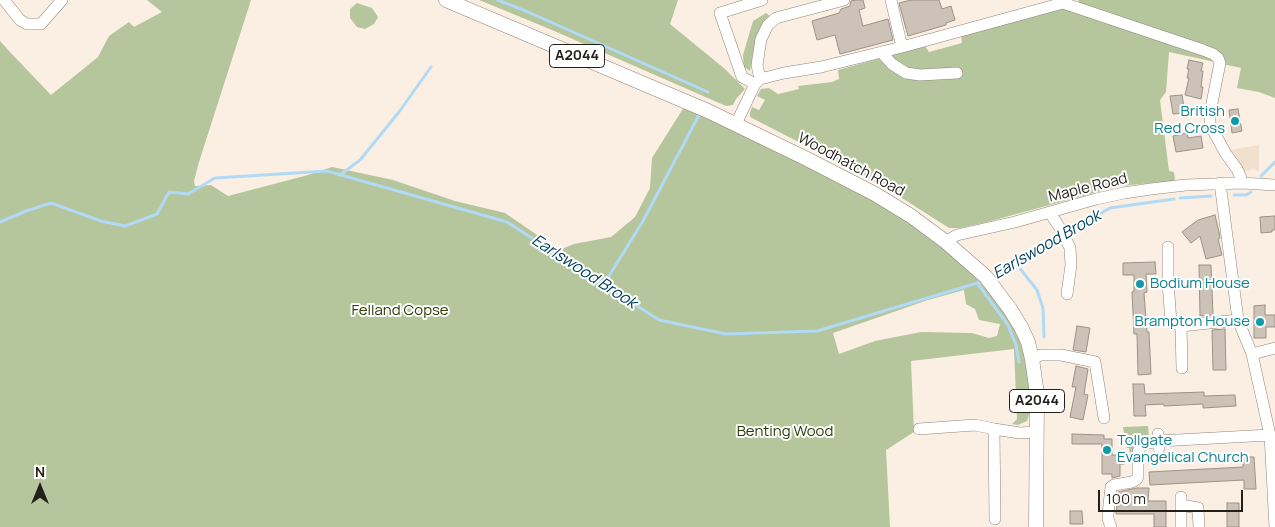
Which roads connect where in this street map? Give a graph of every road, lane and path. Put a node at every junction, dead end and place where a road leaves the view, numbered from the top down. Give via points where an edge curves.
1 (4, 0) edge
2 (62, 0) edge
3 (446, 0) edge
4 (844, 0) edge
5 (891, 0) edge
6 (1064, 2) edge
7 (768, 7) edge
8 (902, 47) junction
9 (881, 52) junction
10 (957, 73) dead end
11 (757, 81) junction
12 (736, 124) junction
13 (1220, 183) junction
14 (1242, 183) junction
15 (1275, 185) edge
16 (1050, 213) junction
17 (946, 242) junction
18 (1168, 247) dead end
19 (1067, 294) dead end
20 (1238, 320) junction
21 (1181, 326) junction
22 (1275, 348) edge
23 (1252, 354) junction
24 (1032, 359) junction
25 (1182, 368) dead end
26 (1104, 418) dead end
27 (919, 429) dead end
28 (994, 429) junction
29 (1037, 432) junction
30 (1270, 435) junction
31 (995, 519) dead end
32 (1275, 522) edge
33 (1036, 527) edge
34 (1111, 527) edge
35 (1181, 527) edge
36 (1198, 527) edge
37 (1275, 527) edge

1 - 2 street via 20,20 27,24 41,24
3 - 12 main road, Woodhatch Road / A2044
4 - 7 street
5 - 8 street
6 - 8 street
6 - 14 street via 1218,58 1220,63 1210,125 1238,169
7 - 11 street via 768,25 761,38
7 - 11 street via 720,13 742,77
8 - 9 street
9 - 10 street via 906,73
9 - 11 street
11 - 12 street
12 - 17 main road, Woodhatch Road / A2044 via 875,194
13 - 14 street, Maple Road
13 - 16 street, Maple Road via 1124,193
13 - 20 street
14 - 15 street, Maple Road
16 - 17 street, Maple Road via 957,236
16 - 19 street via 1070,248
17 - 24 main road, Woodhatch Road / A2044 via 990,282 1010,309 1028,342
18 - 21 street via 1170,322
20 - 21 street
20 - 23 street
21 - 25 street
22 - 23 street
23 - 30 street
24 - 26 street via 1041,355 1061,355 1095,362
24 - 29 main road, Woodhatch Road / A2044 via 1037,394
27 - 28 street via 975,425
28 - 29 street
28 - 31 street
29 - 33 main road, Woodhatch Road / A2044
30 - 32 street
30 - 34 street via 1142,444 1136,479 1111,487 1108,514
32 - 37 street
35 - 36 street via 1181,501 1198,508

